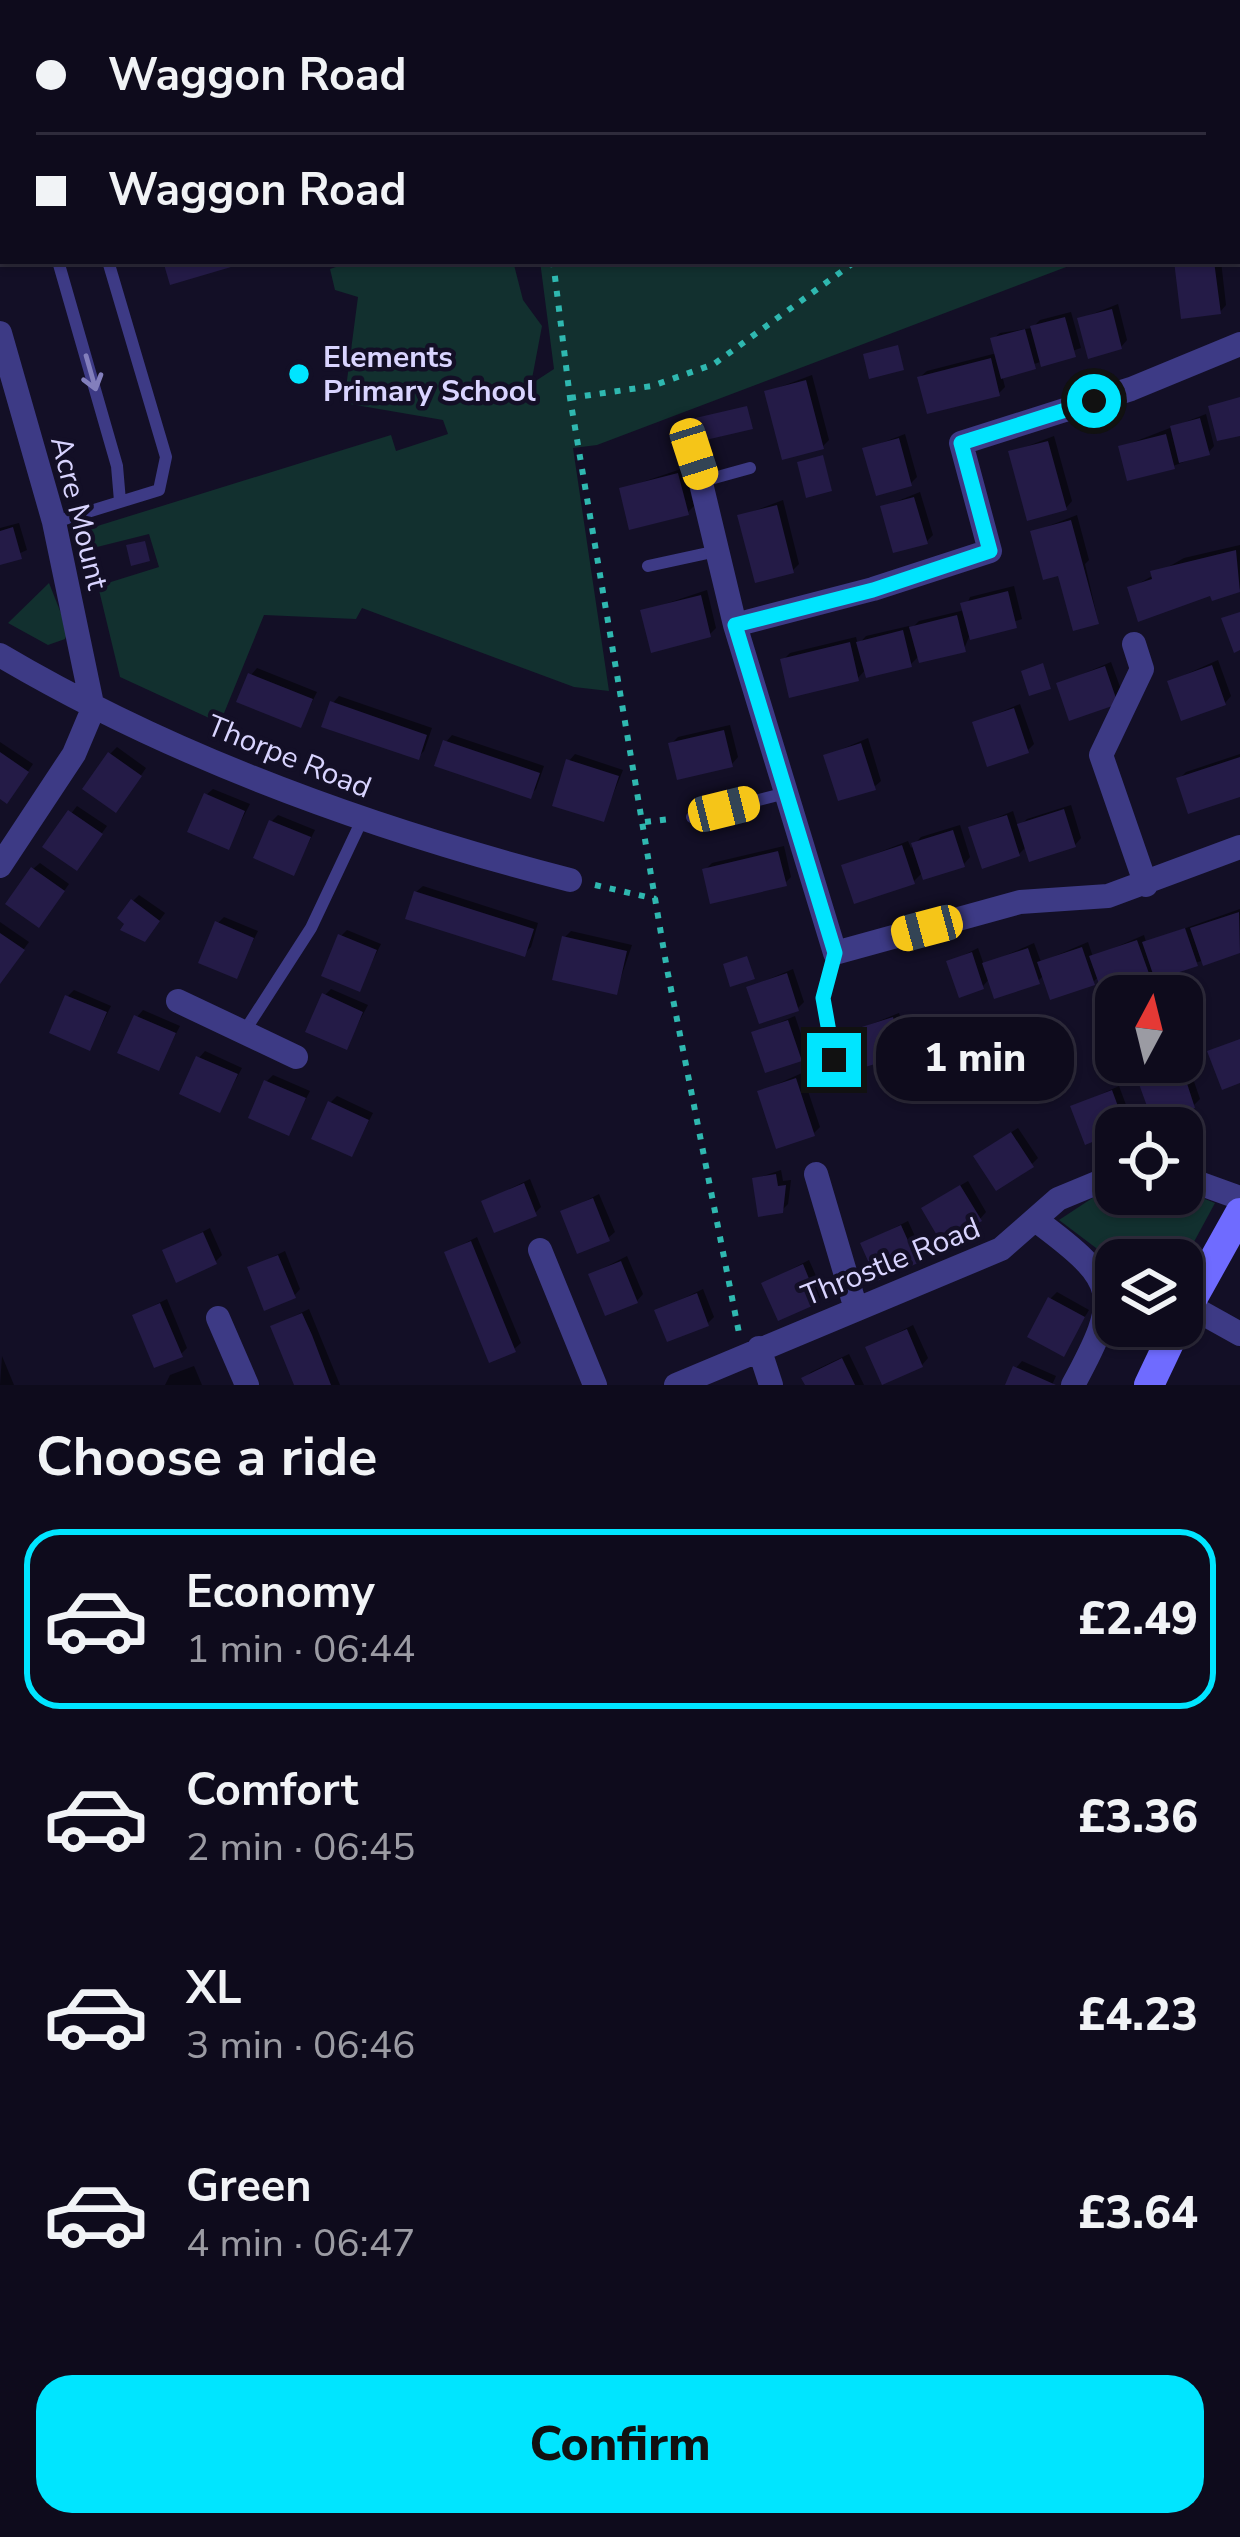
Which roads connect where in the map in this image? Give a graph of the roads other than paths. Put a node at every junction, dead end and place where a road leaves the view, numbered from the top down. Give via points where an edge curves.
1 (59, 264) edge
2 (109, 264) edge
3 (0, 333) edge
4 (1240, 344) edge
5 (694, 454) dead end
6 (750, 468) dead end
7 (703, 481) junction
8 (120, 502) junction
9 (54, 522) junction
10 (718, 550) junction
11 (648, 566) dead end
12 (735, 625) junction
13 (1134, 644) dead end
14 (0, 655) edge
15 (93, 710) junction
16 (786, 793) junction
17 (692, 817) dead end
18 (362, 820) junction
19 (1240, 847) edge
20 (0, 866) edge
21 (570, 880) road end
22 (1145, 885) junction
23 (835, 953) junction
24 (178, 1000) dead end
25 (244, 1032) junction
26 (296, 1057) dead end
27 (834, 1060) dead end
28 (816, 1174) dead end
29 (1095, 1181) edge
30 (1203, 1185) edge
31 (1240, 1198) edge
32 (1240, 1214) edge
33 (1037, 1221) junction
34 (540, 1250) dead end
35 (1203, 1279) edge
36 (856, 1309) junction
37 (218, 1318) dead end
38 (1203, 1323) edge
39 (1240, 1334) edge
40 (1167, 1347) edge
41 (751, 1351) junction
42 (247, 1385) edge
43 (595, 1385) edge
44 (676, 1385) edge
45 (771, 1385) edge
46 (1073, 1385) edge
47 (1148, 1385) edge

1 -> 8 lane via 117,466
2 - 8 lane via 166,457 159,490
3 - 9 street, Acre Mount
4 - 12 street via 961,443 990,551
5 - 7 street
6 - 7 lane
7 - 10 street
8 - 9 lane
9 - 15 street, Acre Mount
10 - 11 lane
10 - 12 street
12 - 16 street
13 - 22 street via 1142,670 1101,755
14 - 15 street, Thorpe Road
15 - 18 street, Thorpe Road
15 - 20 street via 74,754
16 - 17 lane
16 - 23 street
18 - 21 street, Thorpe Road
18 - 25 lane via 311,928
19 - 22 street
22 - 23 street via 1020,902
23 - 27 lane via 823,998
24 - 25 street
25 - 26 street
28 - 36 street
29 - 33 street, Throstle Road
30 - 31 street
32 - 35 street
33 - 36 street, Throstle Road via 1001,1249
33 - 46 street via 1088,1258 1102,1280 1100,1335
34 - 43 street
36 - 41 street, Throstle Road
37 - 42 street
38 - 39 street
40 - 47 street
41 - 44 street, Throstle Road
41 - 45 street

